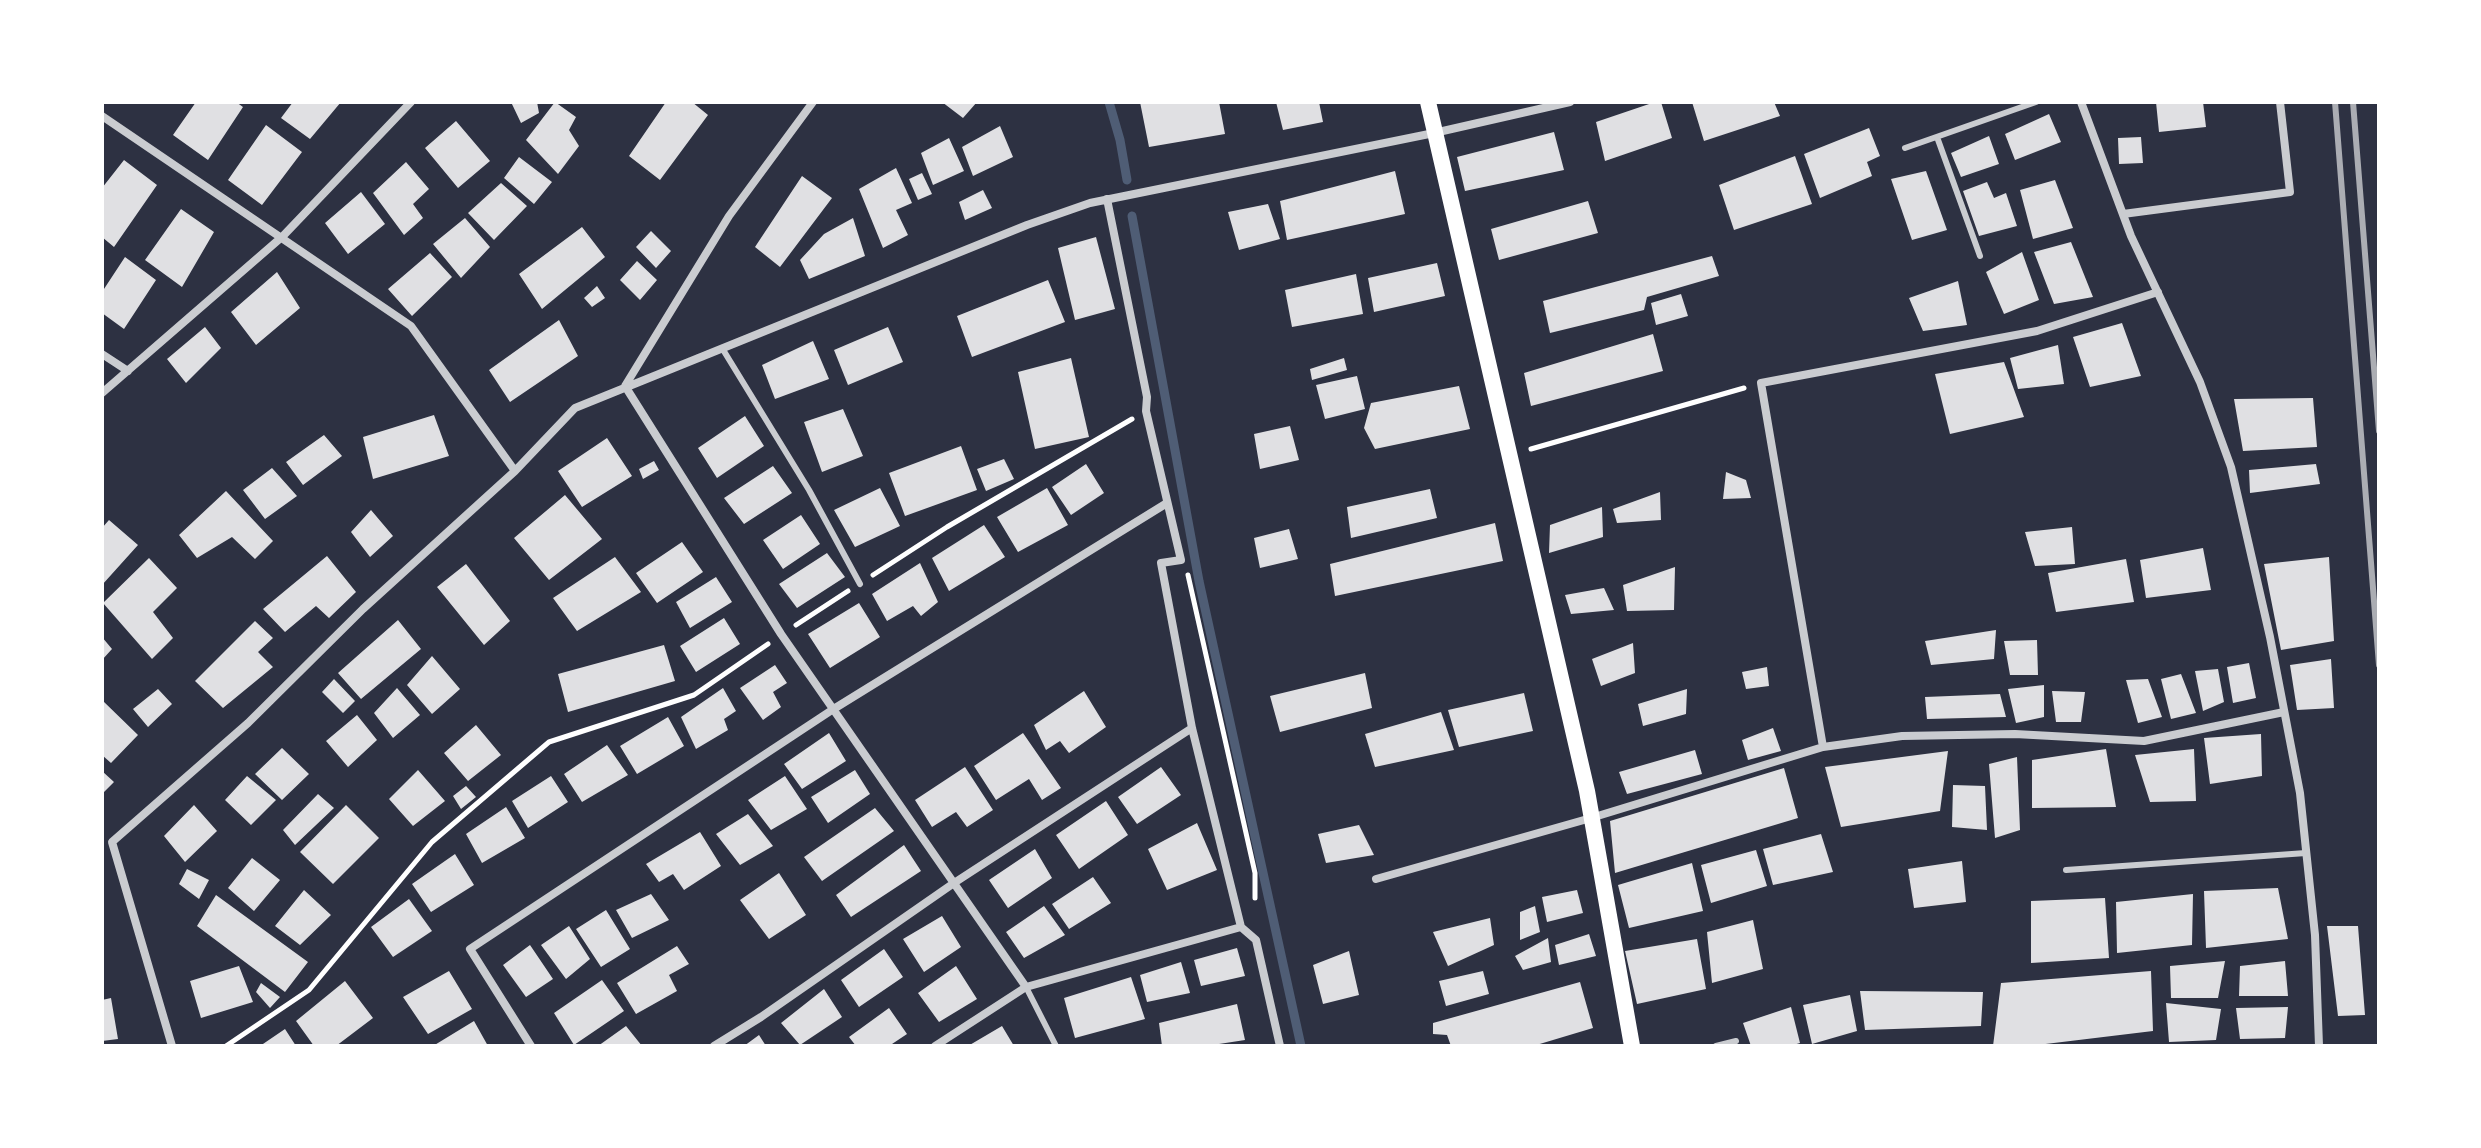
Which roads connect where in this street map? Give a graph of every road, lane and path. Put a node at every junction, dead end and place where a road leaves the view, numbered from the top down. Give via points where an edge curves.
1 (411, 102) edge
2 (813, 102) edge
3 (1428, 102) edge
4 (1570, 102) edge
5 (2036, 102) edge
6 (2081, 102) edge
7 (2280, 102) edge
8 (102, 116) edge
9 (1434, 133) junction
10 (1937, 137) junction
11 (1905, 148) dead end
12 (1107, 199) junction
13 (2123, 214) junction
14 (283, 236) junction
15 (1980, 256) dead end
16 (2158, 292) junction
17 (722, 348) junction
18 (102, 354) edge
19 (128, 371) junction
20 (1761, 383) junction
21 (625, 386) junction
22 (102, 393) edge
23 (1146, 411) junction
24 (1509, 456) junction
25 (515, 471) junction
26 (1167, 503) junction
27 (1181, 560) junction
28 (860, 584) junction
29 (781, 634) junction
30 (832, 710) junction
31 (2284, 712) junction
32 (1192, 728) junction
33 (1823, 747) junction
34 (1591, 818) junction
35 (112, 842) junction
36 (102, 850) edge
37 (2306, 853) junction
38 (2066, 870) dead end
39 (1376, 879) dead end
40 (954, 883) junction
41 (1255, 900) dead end
42 (1241, 927) junction
43 (1026, 987) junction
44 (1736, 1041) dead end
45 (172, 1046) edge
46 (226, 1046) edge
47 (531, 1046) edge
48 (714, 1046) edge
49 (935, 1046) edge
50 (1056, 1046) edge
51 (1280, 1046) edge
52 (1632, 1046) edge
53 (1716, 1046) edge
54 (2319, 1046) edge

1 - 14 street
2 - 21 street via 729,216
3 - 9 main road
4 - 9 street
5 - 10 lane
6 - 13 street
7 - 13 street via 2290,192
8 - 14 street
9 - 12 street
9 - 24 main road
10 - 11 lane
10 - 15 lane
12 - 17 street via 1027,225
12 - 23 street
13 - 16 street
14 - 19 street
14 - 25 street via 411,326
16 - 20 street via 2037,331
16 - 31 street via 2200,382 2231,467
17 - 21 street
17 - 28 lane
18 - 19 street
19 - 22 street
20 - 24 path
20 - 33 street
21 - 25 street via 575,408
21 - 29 street
23 - 26 street
23 - 28 path
24 - 34 main road
25 - 35 street via 248,723
26 - 27 street
26 - 30 street
27 - 32 street via 1161,563
27 - 41 path via 1255,873
28 - 29 path
29 - 30 street
29 - 46 path via 694,695 549,742 432,842 309,990
30 - 40 street
30 - 47 street via 470,949
31 - 33 street via 2144,741 2015,734 1902,736
31 - 37 street
32 - 40 street
32 - 42 street
33 - 34 street
34 - 39 street
34 - 52 main road
35 - 36 street
35 - 45 street
37 - 38 lane
37 - 54 street
40 - 43 street
40 - 48 street
42 - 43 street
42 - 51 street via 1256,940
43 - 49 street
43 - 50 lane
44 - 53 lane

